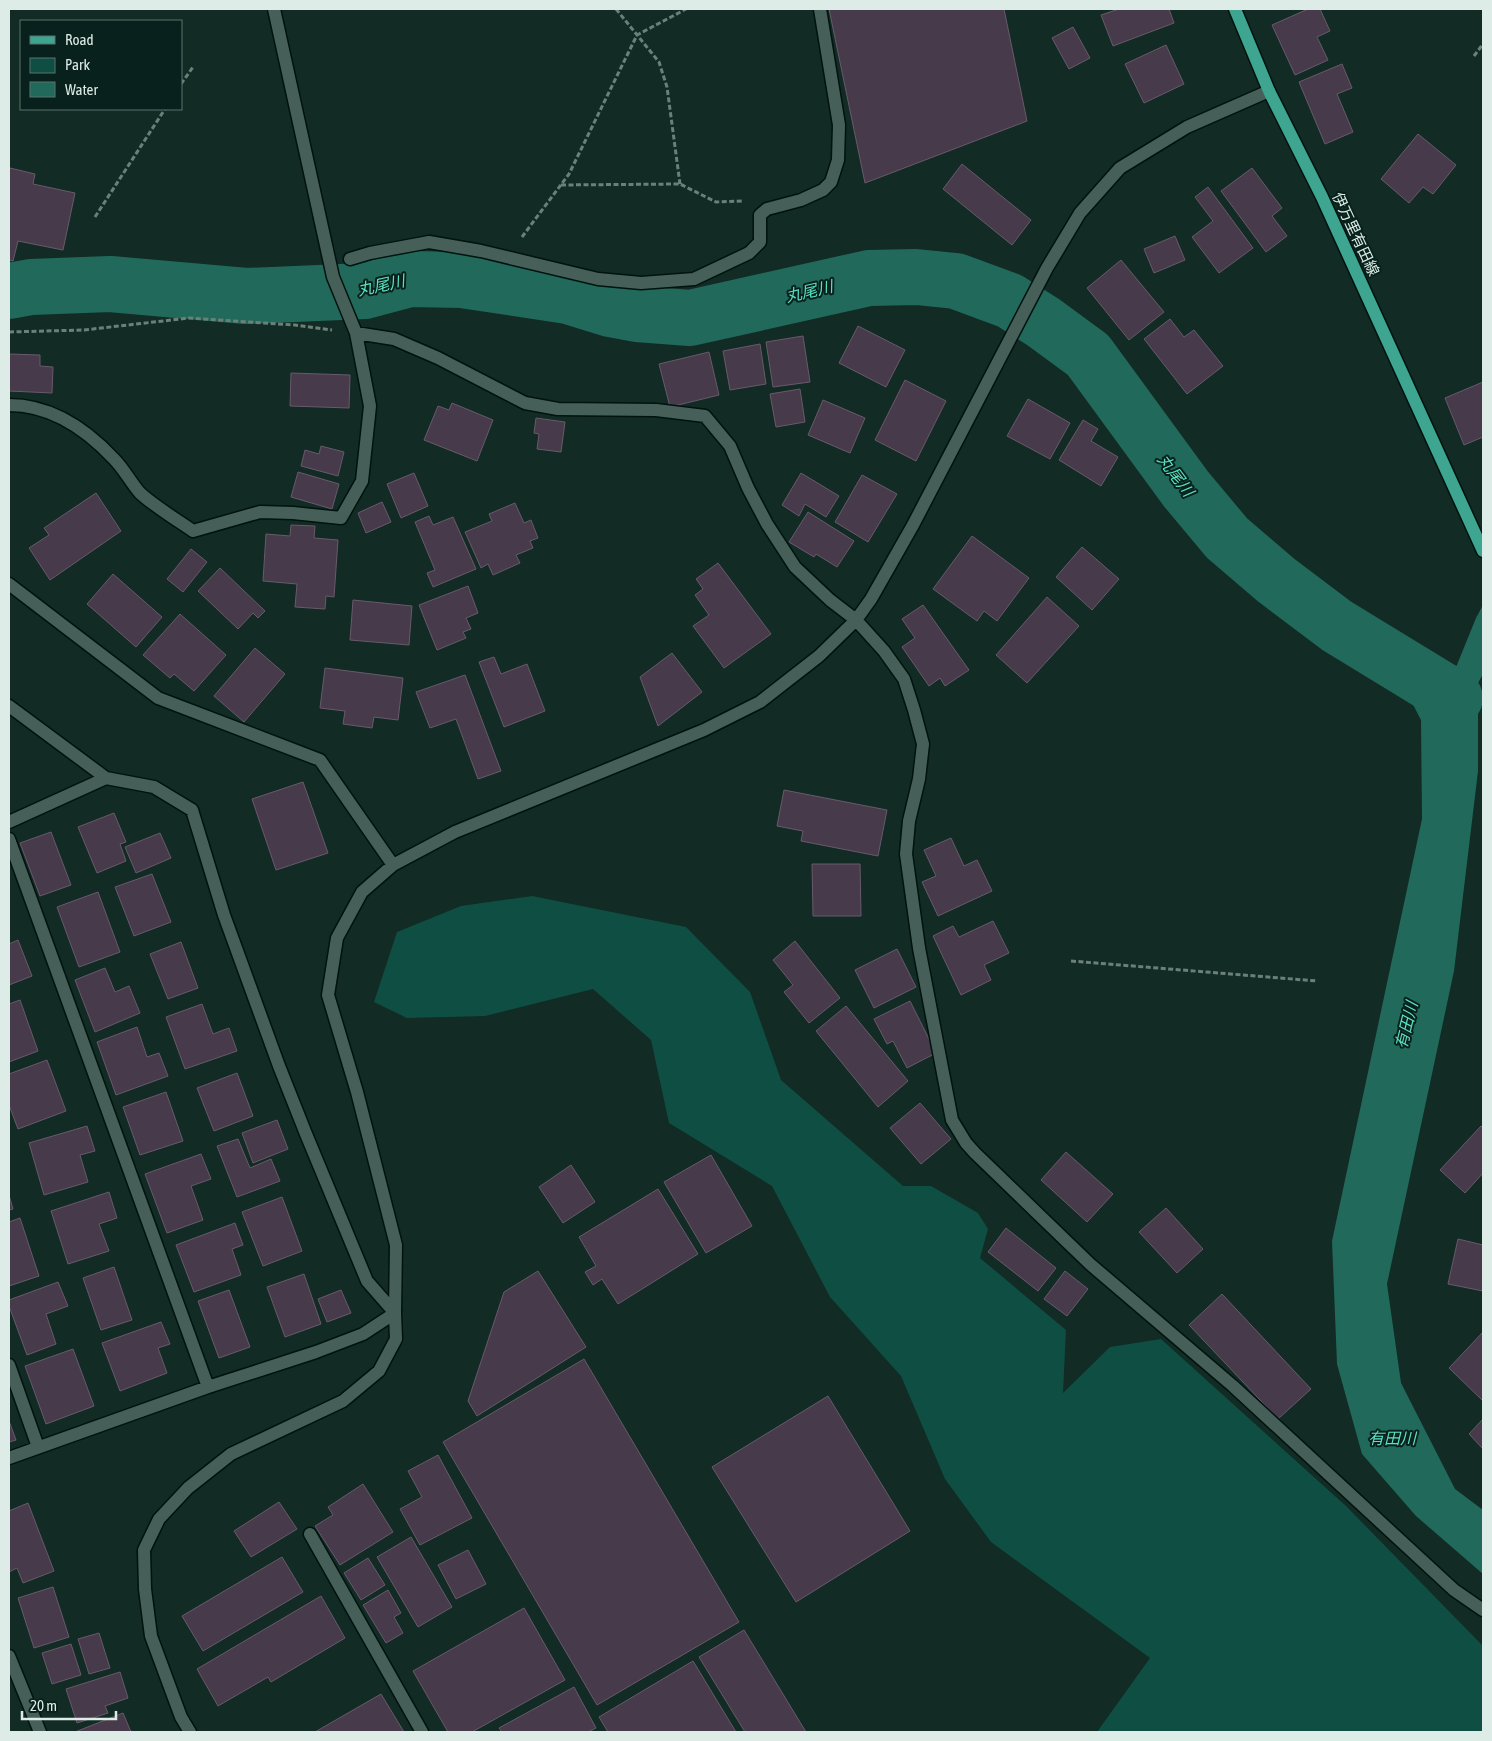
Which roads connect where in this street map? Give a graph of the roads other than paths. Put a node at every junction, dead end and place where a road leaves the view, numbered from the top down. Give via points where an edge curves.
1 (274, 9) edge
2 (820, 9) edge
3 (1235, 9) edge
4 (1269, 91) junction
5 (350, 259) dead end
6 (356, 333) junction
7 (9, 405) edge
8 (1483, 551) edge
9 (9, 584) edge
10 (856, 620) junction
11 (9, 706) edge
12 (106, 778) junction
13 (9, 822) edge
14 (9, 839) edge
15 (392, 865) junction
16 (395, 1314) junction
17 (9, 1365) edge
18 (208, 1387) junction
19 (38, 1447) junction
20 (9, 1458) edge
21 (310, 1534) dead end
22 (1483, 1610) edge
23 (9, 1656) edge
24 (40, 1732) edge
25 (190, 1732) edge
26 (422, 1732) edge

1 - 6 street via 333,277
2 - 5 street via 839,125 838,160 831,182 823,190 767,209 760,215 760,242 749,253 694,279 641,283 598,279 428,242
3 - 4 main road, 伊万里有田線
4 - 8 main road, 伊万里有田線 via 1322,197
4 - 10 street via 1187,127 1120,168 1080,213 1047,268 904,541
6 - 7 street via 370,406 362,481 341,518 260,512 193,531 141,493 115,460 79,427 51,411
6 - 10 street via 394,339 525,403 558,409 656,410 705,416 730,446 763,517 795,567
9 - 15 street via 158,698 320,760
10 - 15 street via 819,656 760,702 704,730 455,832
10 - 22 street via 904,679 923,744 906,854 919,948 944,1082 952,1120 966,1143 1090,1264 1232,1386 1454,1590
11 - 12 street
12 - 13 street
12 - 16 street via 154,787 192,810 224,915 306,1134 367,1281
14 - 18 street
15 - 16 street via 362,892 337,938 328,995 357,1092 396,1245
16 - 18 street via 363,1334
16 - 25 street via 396,1338 379,1371 343,1401 231,1454 188,1488 159,1519 144,1550 151,1636
17 - 19 street
18 - 19 street
19 - 20 street
21 - 26 street
23 - 24 street

